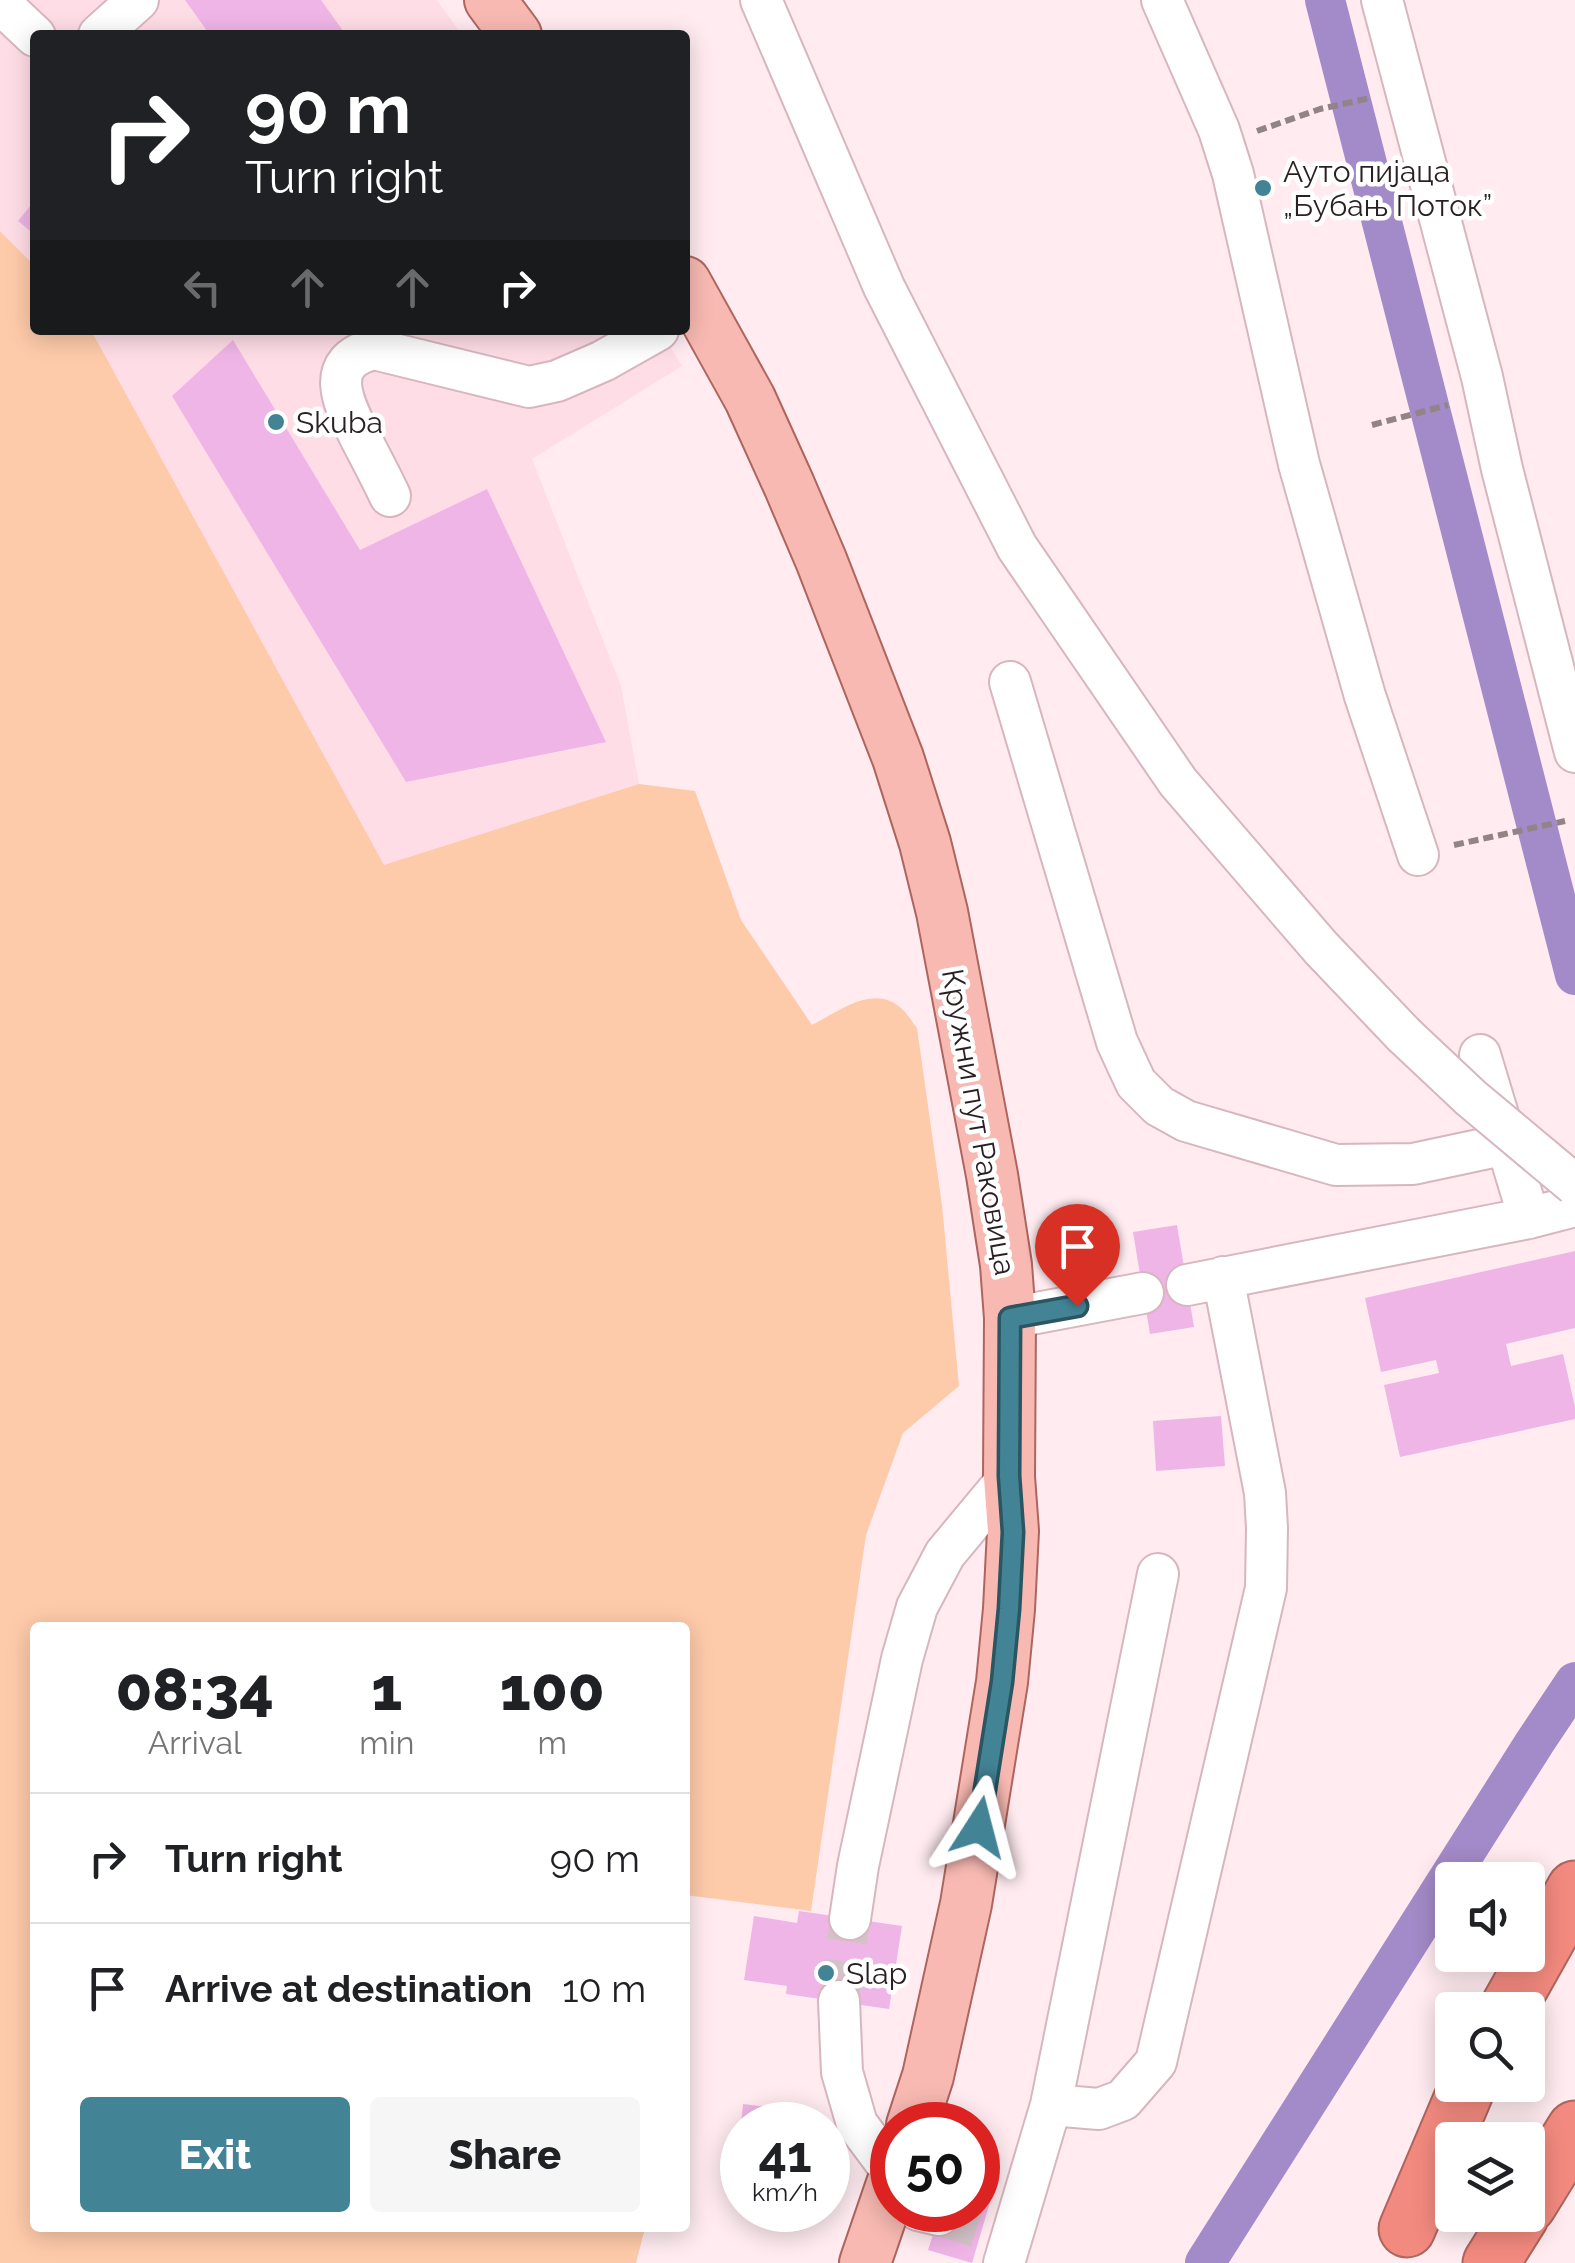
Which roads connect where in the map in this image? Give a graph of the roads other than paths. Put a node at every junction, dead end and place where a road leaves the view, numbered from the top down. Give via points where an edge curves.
1 (138, 0) edge
2 (490, 0) edge
3 (761, 0) edge
4 (1162, 0) edge
5 (1382, 0) edge
6 (0, 3) edge
7 (105, 30) edge
8 (512, 30) edge
9 (30, 31) edge
10 (690, 319) edge
11 (639, 335) edge
12 (390, 496) dead end
13 (1010, 682) dead end
14 (1575, 752) edge
15 (1418, 855) dead end
16 (1480, 1056) dead end
17 (1507, 1144) junction
18 (1575, 1185) edge
19 (1575, 1206) edge
20 (1530, 1218) junction
21 (1143, 1293) dead end
22 (1010, 1318) junction
23 (1009, 1476) junction
24 (1158, 1574) dead end
25 (1575, 1889) edge
26 (850, 1919) tunnel mouth
27 (1575, 1964) edge
28 (1517, 1992) edge
29 (839, 2002) tunnel mouth
30 (1545, 2012) edge
31 (920, 2102) edge
32 (1461, 2102) edge
33 (1051, 2105) junction
34 (1575, 2130) edge
35 (870, 2144) edge
36 (1545, 2178) edge
37 (1435, 2185) edge
38 (883, 2232) edge
39 (1511, 2232) edge
40 (999, 2244) edge
41 (1397, 2246) edge
42 (864, 2263) edge
43 (1492, 2263) edge

1 - 7 street
2 - 8 main road
3 - 18 street, bridge via 884,287 1017,546 1178,782 1404,1035
4 - 15 street via 1233,174 1299,464
5 - 14 street
6 - 9 street
10 - 22 main road, Кружни пут Раковица via 750,399 822,560 898,758 942,912 992,1175
11 - 12 street via 587,368 529,387 374,349 361,352 342,376 343,402
13 - 17 street via 1117,1042 1136,1083 1159,1106 1186,1121 1336,1166 1413,1164
16 - 17 street
17 - 20 street
19 - 20 street
20 - 33 street via 1205,1281 1265,1492 1266,1588 1156,2062 1124,2100 1099,2108
21 - 22 street
22 - 23 main road, Кружни пут Раковица
23 - 26 street via 945,1554 917,1607
23 - 31 main road, Кружни пут Раковица via 1013,1532 1002,1682 966,1904
24 - 33 street
25 - 28 highway
27 - 30 highway
29 - 35 street via 842,2072
32 - 41 highway
33 - 40 street
34 - 36 highway
37 - 41 highway
38 - 42 main road
39 - 43 highway

